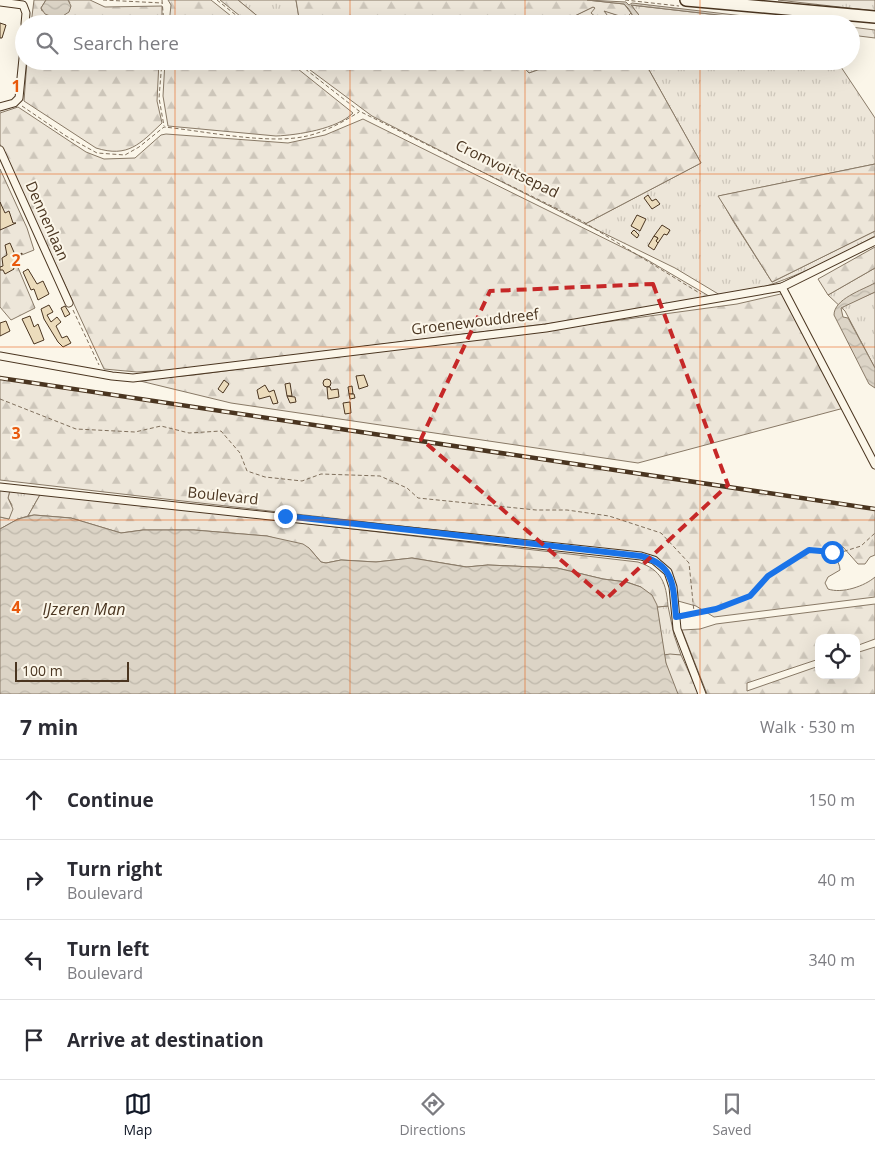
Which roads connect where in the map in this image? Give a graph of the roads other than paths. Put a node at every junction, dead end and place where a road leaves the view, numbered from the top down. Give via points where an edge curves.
1 (686, 0) edge
2 (0, 2) edge
3 (26, 15) edge
4 (853, 15) edge
5 (860, 16) edge
6 (875, 17) edge
7 (22, 70) edge
8 (0, 107) edge
9 (0, 150) edge
10 (875, 241) edge
11 (782, 287) junction
12 (69, 303) road end
13 (0, 356) edge
14 (875, 465) edge
15 (0, 486) edge
16 (702, 694) edge

1 - 4 main road
2 - 3 street via 23,5
5 - 6 main road
7 - 8 street via 21,92 14,103
9 - 12 street, Dennenlaan
10 - 11 street, Groenewouddreef
11 - 13 street, Groenewouddreef via 536,329 133,378
11 - 14 street
15 - 16 street, Boulevard via 641,556 654,560 668,572 682,645

